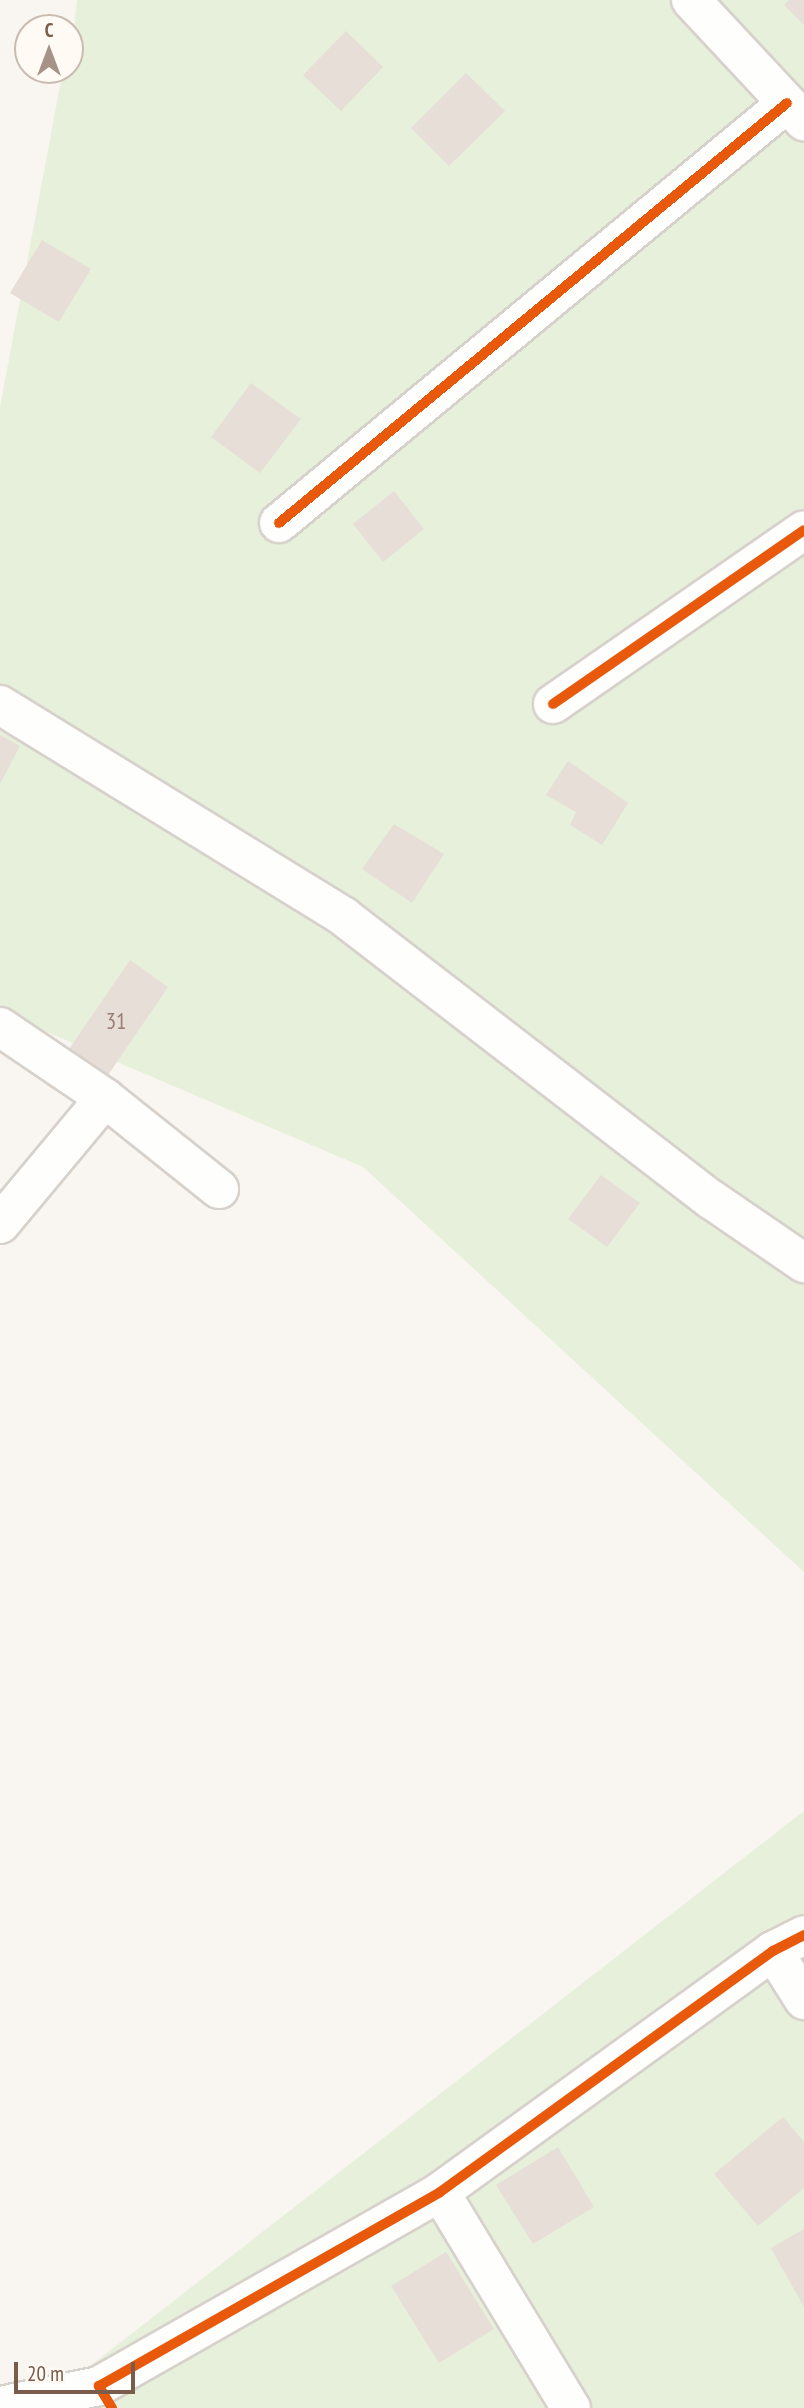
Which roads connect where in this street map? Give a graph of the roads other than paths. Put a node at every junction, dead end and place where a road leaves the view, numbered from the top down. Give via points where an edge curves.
1 (691, 0) edge
2 (795, 112) edge
3 (279, 523) dead end
4 (804, 530) edge
5 (553, 704) dead end
6 (0, 705) edge
7 (0, 1027) edge
8 (105, 1098) junction
9 (219, 1189) dead end
10 (0, 1224) edge
11 (804, 1263) edge
12 (789, 1943) edge
13 (804, 2000) edge
14 (440, 2192) junction
15 (106, 2397) edge
16 (0, 2406) edge
17 (571, 2408) edge

1 - 2 street
2 - 3 street
4 - 5 street
6 - 11 street via 344,917 712,1200
7 - 8 street
8 - 9 street
8 - 10 street
12 - 13 street
12 - 14 street
14 - 15 street
14 - 17 street
15 - 16 street

